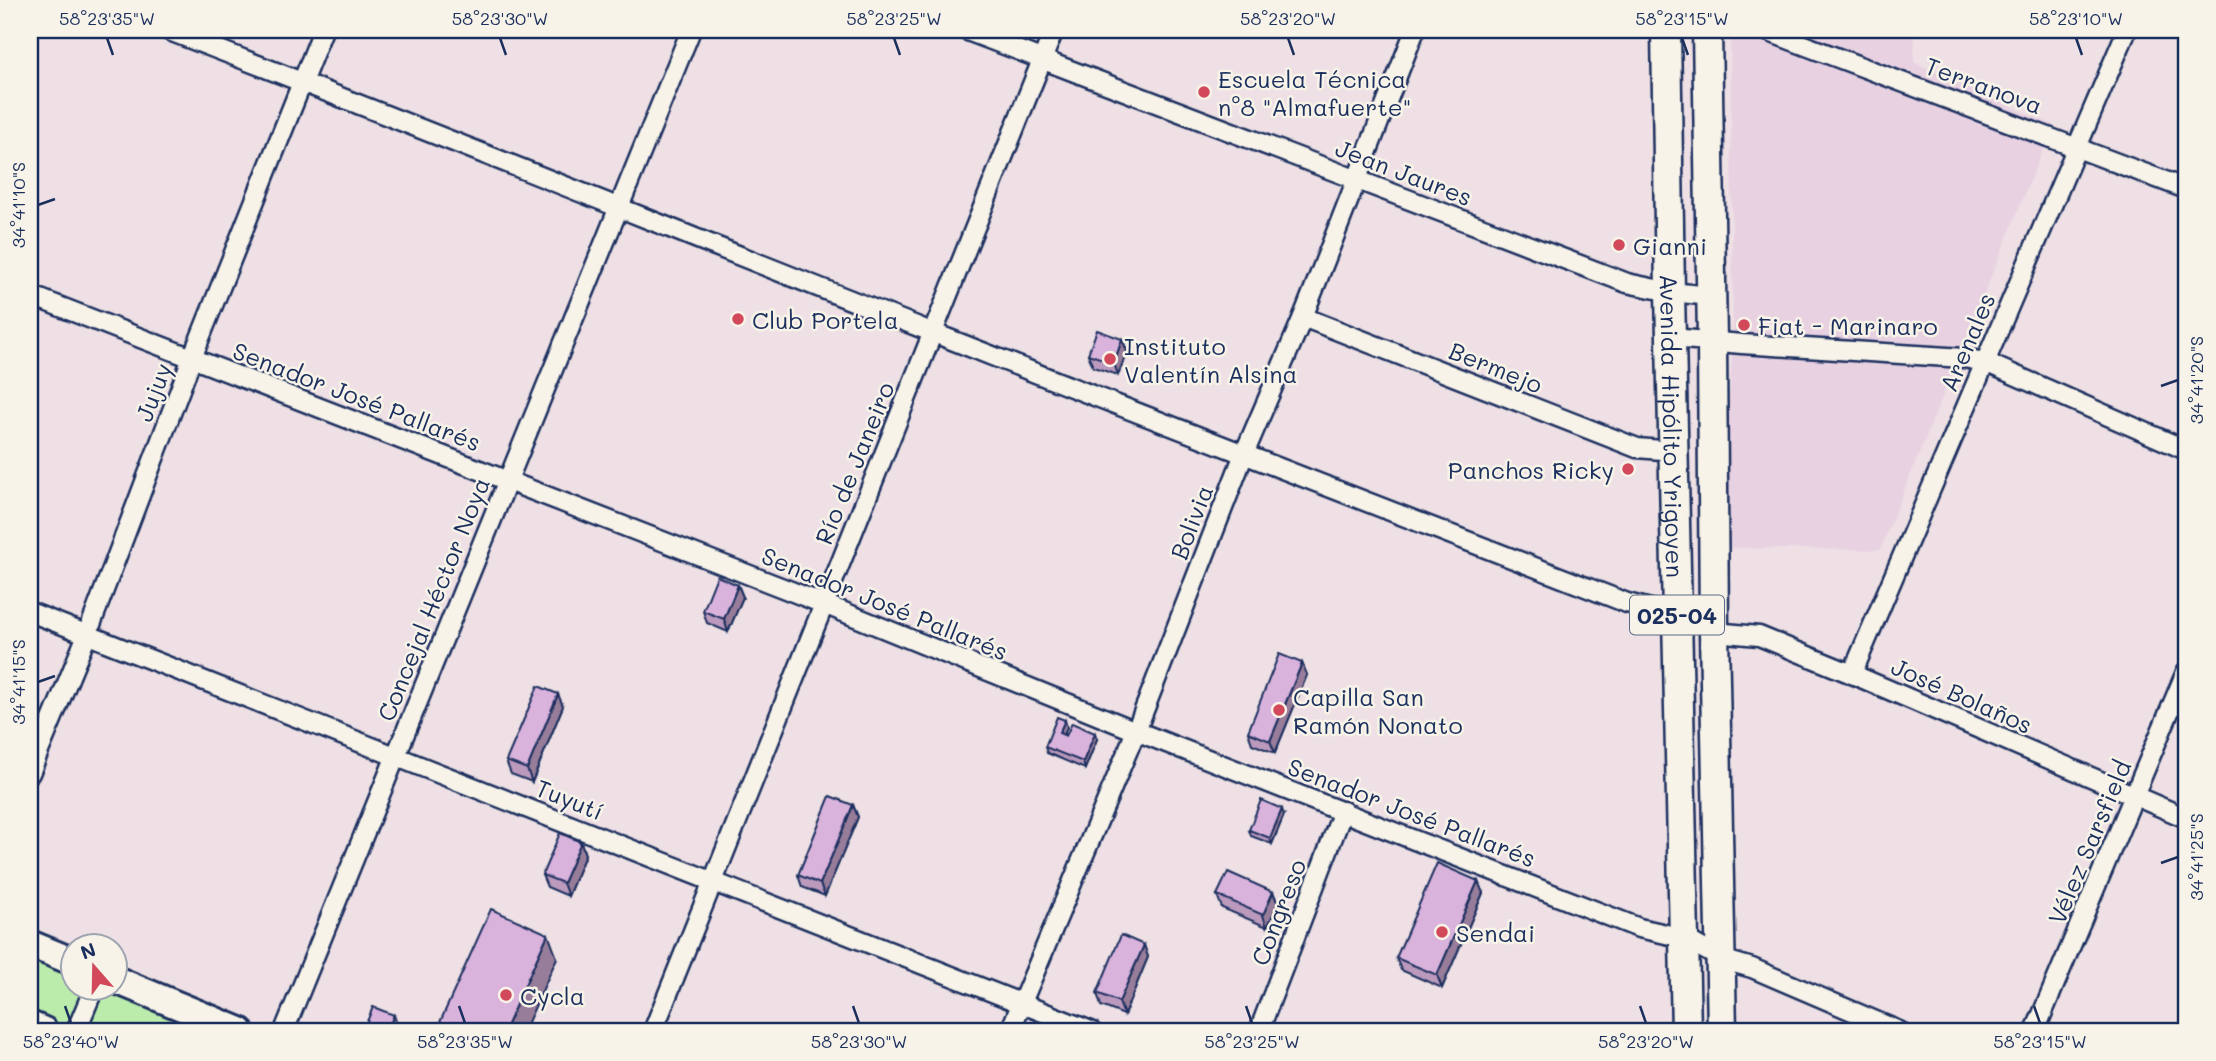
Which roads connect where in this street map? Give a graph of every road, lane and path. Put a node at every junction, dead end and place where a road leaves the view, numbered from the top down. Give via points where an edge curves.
1 (167, 30) edge
2 (323, 30) edge
3 (691, 30) edge
4 (965, 30) edge
5 (1054, 30) edge
6 (1415, 30) edge
7 (1666, 30) edge
8 (1707, 30) edge
9 (1764, 30) edge
10 (2127, 30) edge
11 (1042, 61) junction
12 (303, 81) junction
13 (2078, 147) junction
14 (1356, 179) junction
15 (2186, 188) edge
16 (619, 208) junction
17 (1670, 292) junction
18 (30, 295) edge
19 (1712, 296) junction
20 (1303, 317) junction
21 (933, 333) junction
22 (1672, 338) junction
23 (1713, 341) junction
24 (192, 358) junction
25 (1985, 362) junction
26 (2186, 450) edge
27 (1674, 451) junction
28 (1244, 454) junction
29 (508, 480) junction
30 (824, 604) junction
31 (30, 612) edge
32 (1677, 616) junction
33 (1714, 632) junction
34 (87, 635) junction
35 (2186, 672) edge
36 (1852, 674) junction
37 (1136, 731) junction
38 (395, 756) junction
39 (30, 773) edge
40 (2135, 797) junction
41 (1343, 811) junction
42 (2186, 818) edge
43 (712, 882) junction
44 (1684, 938) junction
45 (30, 944) edge
46 (60, 956) edge
47 (1721, 959) junction
48 (130, 986) edge
49 (88, 1002) edge
50 (1021, 1004) junction
51 (30, 1025) edge
52 (44, 1031) edge
53 (76, 1031) edge
54 (240, 1031) edge
55 (285, 1031) edge
56 (653, 1031) edge
57 (1010, 1031) edge
58 (1091, 1031) edge
59 (1259, 1031) edge
60 (1686, 1031) edge
61 (1722, 1031) edge
62 (1899, 1031) edge
63 (2035, 1031) edge

1 - 12 street
2 - 12 street, Jujuy
3 - 16 street, Concejal Héctor Noya
4 - 11 street, Jean Jaures
5 - 11 street, Río de Janeiro
6 - 14 street, Bolivia
7 - 17 main road, Avenida Hipólito Yrigoyen / 025-04
8 - 19 main road, Avenida Hipólito Yrigoyen / 025-04
9 - 13 street, Terranova
10 - 13 street, Arenales
11 - 14 street, Jean Jaures
11 - 21 street, Río de Janeiro
12 - 16 street
12 - 24 street, Jujuy
13 - 15 street, Terranova
13 - 25 street, Arenales
14 - 17 street, Jean Jaures via 1627,284
14 - 20 street, Bolivia
16 - 21 street
16 - 29 street, Concejal Héctor Noya
17 - 19 street, Jean Jaures
17 - 22 main road, Avenida Hipólito Yrigoyen / 025-04
18 - 24 street, Senador José Pallarés
19 - 23 main road, Avenida Hipólito Yrigoyen / 025-04
20 - 27 street, Bermejo via 1637,448
20 - 28 street, Bolivia
21 - 28 street
21 - 30 street, Río de Janeiro
22 - 23 street
22 - 27 main road, Avenida Hipólito Yrigoyen / 025-04
23 - 25 street
23 - 33 main road, Avenida Hipólito Yrigoyen / 025-04
24 - 29 street, Senador José Pallarés
24 - 34 street, Jujuy
25 - 26 street
25 - 36 street, Arenales
27 - 32 main road, Avenida Hipólito Yrigoyen / 025-04
28 - 32 street via 1627,603
28 - 37 street, Bolivia
29 - 30 street, Senador José Pallarés
29 - 38 street, Concejal Héctor Noya
30 - 37 street, Senador José Pallarés
30 - 43 street, Río de Janeiro
31 - 34 street, Tuyutí
32 - 44 main road, Avenida Hipólito Yrigoyen / 025-04
33 - 36 street, José Bolaños via 1759,636
33 - 47 main road, Avenida Hipólito Yrigoyen / 025-04
34 - 38 street, Tuyutí
34 - 39 street, Jujuy
35 - 40 street, Vélez Sarsfield
36 - 40 street, José Bolaños
37 - 41 street, Senador José Pallarés
37 - 50 street, Bolivia
38 - 43 street, Tuyutí
38 - 55 street, Concejal Héctor Noya
40 - 42 street, José Bolaños
40 - 63 street, Vélez Sarsfield
41 - 44 street, Senador José Pallarés via 1639,928
41 - 59 street, Congreso
43 - 50 street, Tuyutí
43 - 56 street, Río de Janeiro
44 - 47 street, Senador José Pallarés
44 - 60 main road, Avenida Hipólito Yrigoyen / 025-04
45 - 46 main road
47 - 61 main road, Avenida Hipólito Yrigoyen / 025-04
47 - 62 street, Senador José Pallarés
48 - 54 main road
49 - 53 street
50 - 57 street, Bolivia
50 - 58 street, Tuyutí
51 - 52 main road

